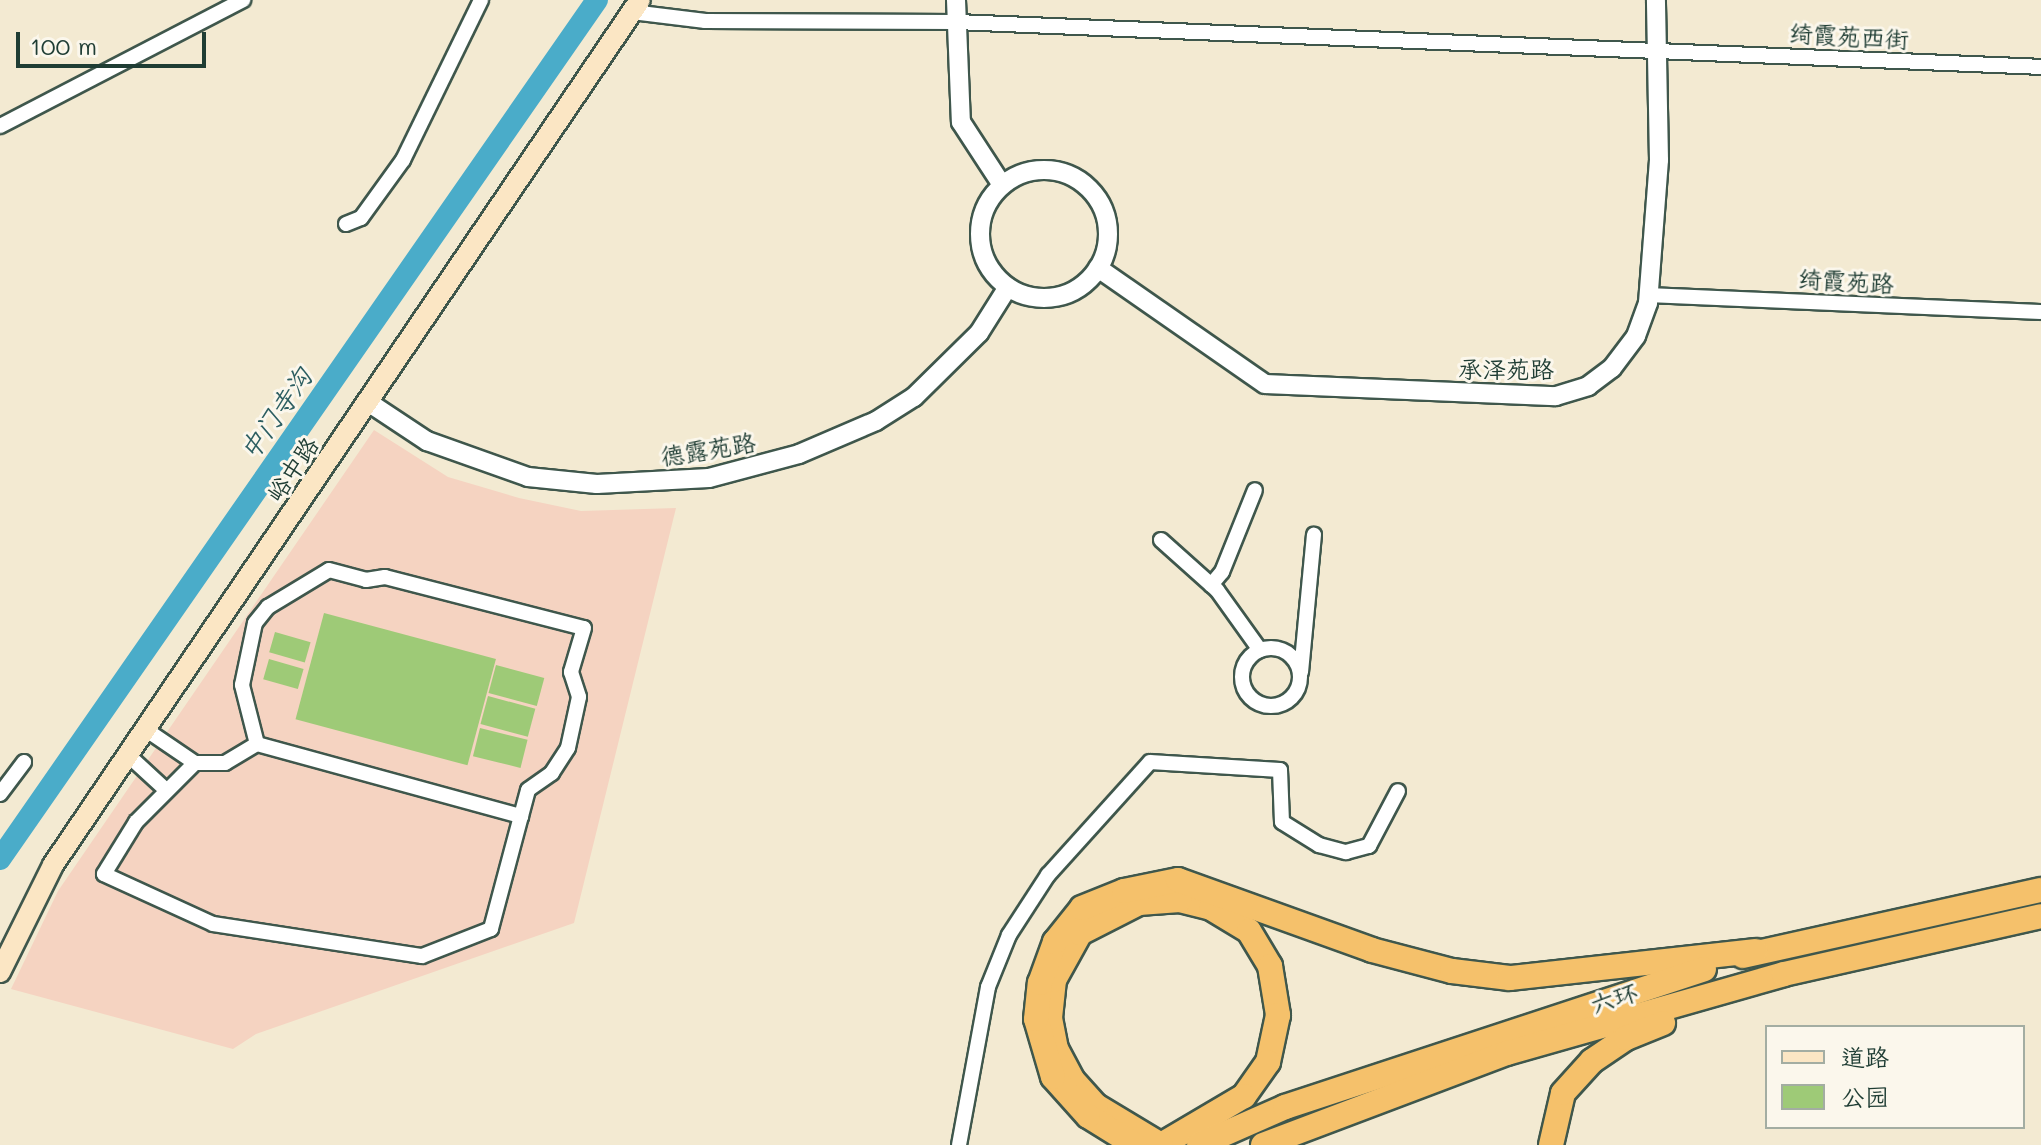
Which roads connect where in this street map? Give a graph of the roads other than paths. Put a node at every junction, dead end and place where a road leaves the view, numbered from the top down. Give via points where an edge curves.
1 (243, 0) edge
2 (481, 0) edge
3 (956, 0) edge
4 (1656, 0) edge
5 (636, 6) edge
6 (956, 22) junction
7 (1655, 48) junction
8 (2041, 67) edge
9 (0, 126) edge
10 (1002, 185) junction
11 (346, 224) dead end
12 (1098, 268) junction
13 (1008, 287) junction
14 (1649, 295) junction
15 (2041, 312) edge
16 (368, 402) junction
17 (1255, 490) dead end
18 (1314, 535) dead end
19 (1161, 540) dead end
20 (1211, 585) junction
21 (1260, 650) junction
22 (1300, 676) junction
23 (145, 729) junction
24 (257, 744) junction
25 (128, 755) junction
26 (24, 762) dead end
27 (195, 763) junction
28 (2, 785) edge
29 (165, 789) junction
30 (1398, 791) dead end
31 (521, 816) junction
32 (2041, 890) edge
33 (2041, 916) edge
34 (1756, 951) junction
35 (0, 972) edge
36 (1784, 974) junction
37 (1092, 1111) junction
38 (959, 1145) edge
39 (1135, 1145) edge
40 (1161, 1145) edge
41 (1199, 1145) edge
42 (1263, 1145) edge
43 (1551, 1145) edge

1 - 9 street
2 - 11 street via 403,160 361,218
3 - 6 street
4 - 7 street, 承泽苑路
5 - 6 street, 绮霞苑西街 via 705,21
5 - 16 main road, 峪中路
6 - 7 street, 绮霞苑西街
6 - 10 street via 961,122
7 - 8 street, 绮霞苑西街
7 - 14 street, 承泽苑路 via 1659,160
10 - 12 street via 1026,172 1048,169 1088,187 1107,226
10 - 13 street via 982,214 979,234 988,264
12 - 13 street via 1084,283 1057,296 1026,296
12 - 14 street, 承泽苑路 via 1265,384 1286,388 1556,396 1588,386 1612,368 1636,336
13 - 16 street, 德露苑路 via 979,333 914,397 876,421 799,454 724,475 631,484 528,477 427,441
14 - 15 street, 绮霞苑路
16 - 23 main road, 峪中路
17 - 20 street via 1222,572
18 - 22 street
19 - 20 street
20 - 21 street
21 - 22 street via 1287,652
21 - 22 street via 1243,672 1252,699 1279,705 1295,694
23 - 25 main road, 峪中路
23 - 27 street
24 - 27 street via 225,763
24 - 31 street
24 - 31 street via 242,685 255,623 268,607 329,570 366,580 385,577 584,628 571,672 579,697 568,748 552,773 528,790
25 - 29 street
25 - 35 main road, 峪中路 via 33,898
26 - 28 street
27 - 29 street
29 - 31 street via 136,822 104,874 213,924 422,956 491,929
30 - 38 street via 1369,846 1346,852 1319,845 1282,822 1280,770 1150,762 1048,875 1009,935 988,987
32 - 34 highway, 六环
33 - 36 highway, 六环
34 - 37 highway via 1510,978 1452,971 1372,950 1178,880 1124,891 1082,908 1055,942 1040,983 1036,1019 1041,1048 1053,1077
34 - 41 highway, 六环 via 1285,1107
36 - 42 highway, 六环 via 1507,1053
36 - 43 highway via 1626,1038 1592,1061 1563,1093
37 - 39 highway
37 - 40 highway
37 - 40 highway via 1066,1069 1050,1018 1054,980 1080,933 1139,903 1180,900 1211,908 1249,931 1270,966 1278,1015 1268,1062 1244,1096

